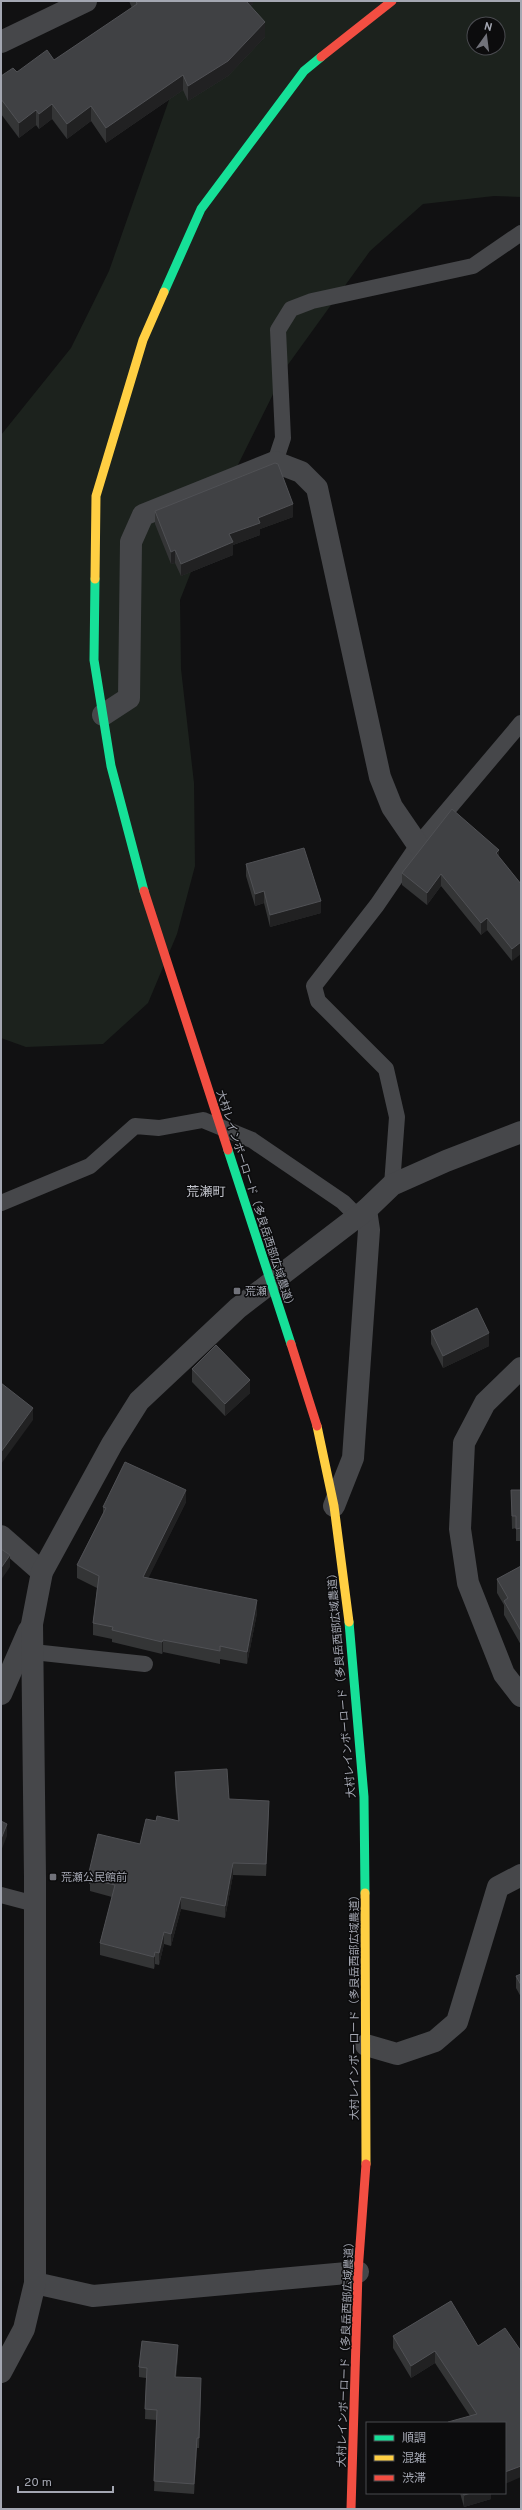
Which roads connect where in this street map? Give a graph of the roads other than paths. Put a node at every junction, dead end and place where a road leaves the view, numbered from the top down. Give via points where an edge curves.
1 (86, 1) edge
2 (392, 1) edge
3 (1, 42) edge
4 (521, 233) edge
5 (275, 462) junction
6 (103, 715) junction
7 (521, 723) edge
8 (418, 845) junction
9 (521, 1132) edge
10 (392, 1185) junction
11 (1, 1203) edge
12 (361, 1213) junction
13 (521, 1368) edge
14 (334, 1506) junction
15 (1, 1536) edge
16 (42, 1572) junction
17 (32, 1624) junction
18 (33, 1652) junction
19 (145, 1664) dead end
20 (1, 1694) edge
21 (521, 1696) edge
22 (521, 1875) edge
23 (1, 1894) edge
24 (35, 1904) junction
25 (366, 2045) junction
26 (358, 2272) junction
27 (35, 2283) junction
28 (1, 2372) edge
29 (352, 2509) edge

1 - 3 street
2 - 6 street, 大村レインボーロード（多良岳西部広域農道） via 304,71 201,209 143,340 96,496 94,660
4 - 5 lane via 473,266 312,301 291,309 278,330 283,438
5 - 6 street via 143,515 131,542 129,698
5 - 8 street via 301,472 317,488 380,777 392,807
6 - 14 street, 大村レインボーロード（多良岳西部広域農道）, bridge via 111,766 144,890 317,1426
7 - 8 lane
8 - 10 lane via 377,905 314,986 318,1001 386,1070 397,1117
9 - 10 street
10 - 12 street
11 - 12 lane via 90,1166 135,1126 159,1128 203,1120 252,1140
12 - 14 street via 369,1230 353,1458
12 - 16 street via 238,1308 139,1401 112,1444
13 - 21 street via 484,1403 464,1443 460,1529 468,1583 504,1674
14 - 25 street, 大村レインボーロード（多良岳西部広域農道） via 348,1607 364,1797
15 - 16 street
16 - 17 street
17 - 18 street
17 - 20 street
18 - 19 lane
18 - 24 street
22 - 25 street via 498,1887 457,2022 436,2041 397,2054
23 - 24 lane
24 - 27 street
25 - 26 street, 大村レインボーロード（多良岳西部広域農道） via 366,2173
26 - 27 street via 93,2296
26 - 29 street, 大村レインボーロード（多良岳西部広域農道）
27 - 28 street via 24,2329

